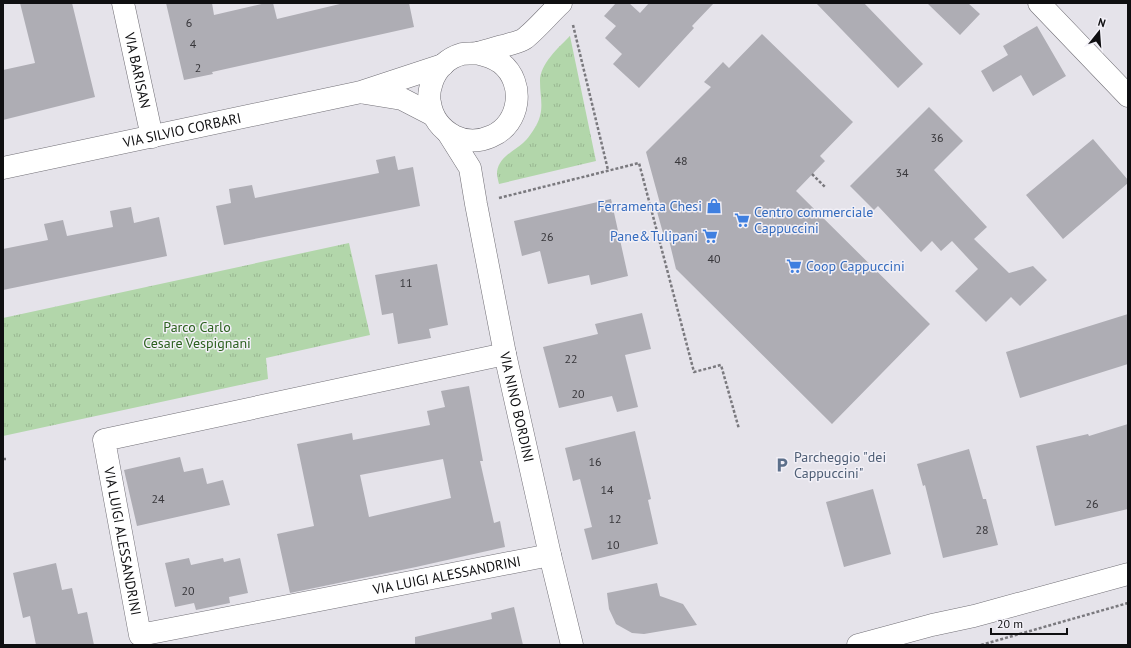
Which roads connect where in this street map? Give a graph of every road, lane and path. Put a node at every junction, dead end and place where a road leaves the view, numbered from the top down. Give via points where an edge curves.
1 (123, 3) edge
2 (1039, 3) edge
3 (566, 11) edge
4 (523, 40) junction
5 (476, 53) junction
6 (443, 65) junction
7 (511, 74) junction
8 (361, 92) junction
9 (1128, 96) edge
10 (433, 115) junction
11 (448, 133) junction
12 (152, 137) junction
13 (485, 139) junction
14 (3, 168) edge
15 (470, 168) junction
16 (608, 170) junction
17 (812, 174) dead end
18 (826, 188) dead end
19 (476, 204) junction
20 (505, 354) junction
21 (739, 429) dead end
22 (550, 555) junction
23 (1128, 574) edge
24 (1128, 603) edge
25 (572, 645) edge
26 (858, 645) edge
27 (981, 645) edge

1 - 12 street, VIA BARISAN
2 - 9 street
3 - 4 street, VIA SILVIO CORBARI
3 - 16 path
4 - 5 street, VIA SILVIO CORBARI
4 - 7 street, VIA SILVIO CORBARI
5 - 6 street, VIA SILVIO CORBARI via 452,58
5 - 7 street, VIA SILVIO CORBARI via 490,56
6 - 8 street, VIA SILVIO CORBARI
6 - 10 street, VIA SILVIO CORBARI via 430,88 429,102
7 - 13 street, VIA SILVIO CORBARI via 516,87 517,101 514,113 507,125 497,134
8 - 10 street, VIA SILVIO CORBARI via 402,99
8 - 12 street, VIA SILVIO CORBARI
10 - 11 street, VIA SILVIO CORBARI
11 - 13 street, VIA SILVIO CORBARI via 472,141
11 - 15 street, VIA NINO BORDINI
12 - 14 street, VIA SILVIO CORBARI
13 - 15 street
15 - 19 street, VIA NINO BORDINI
16 - 19 path
16 - 21 path via 639,163 694,372 721,365
17 - 18 path
19 - 20 street, VIA NINO BORDINI
20 - 22 street, VIA NINO BORDINI
20 - 22 street, VIA LUIGI ALESSANDRINI via 104,440 140,635
22 - 25 street, VIA NINO BORDINI
23 - 26 street
24 - 27 path

